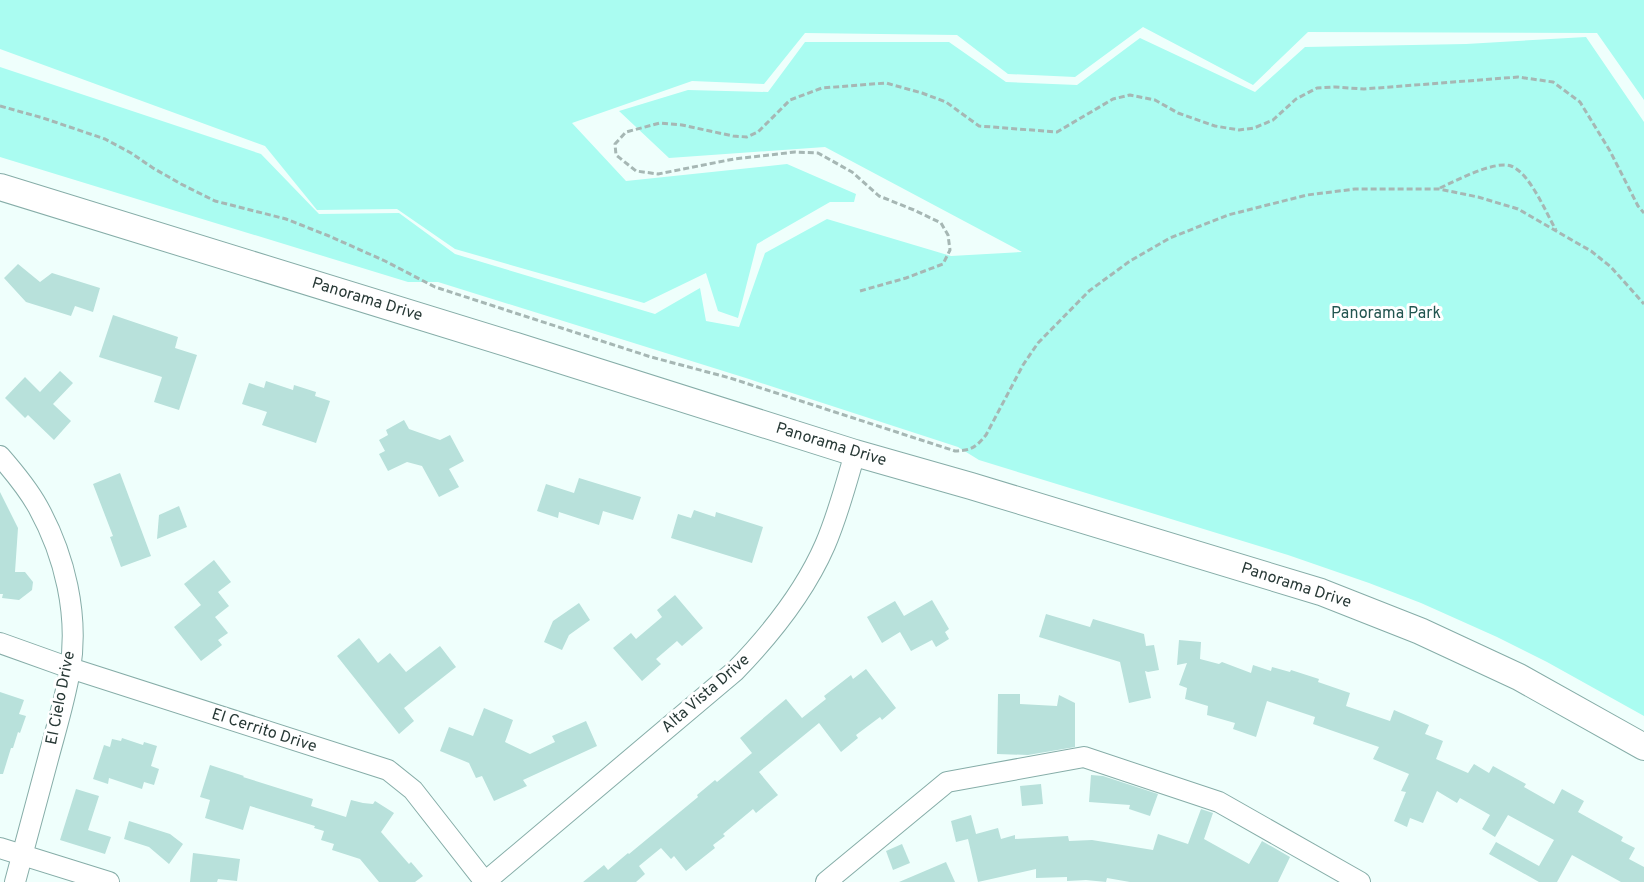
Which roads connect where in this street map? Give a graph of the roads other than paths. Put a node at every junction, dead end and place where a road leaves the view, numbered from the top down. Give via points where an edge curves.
1 (0, 188) edge
2 (855, 453) junction
3 (0, 456) edge
4 (0, 643) edge
5 (70, 668) junction
6 (1644, 747) edge
7 (0, 848) edge
8 (22, 855) junction
9 (15, 882) edge
10 (109, 882) edge
11 (485, 882) edge
12 (826, 882) edge
13 (1360, 882) edge

1 - 2 main road, Panorama Drive
2 - 6 main road, Panorama Drive via 1321,592 1420,631 1519,677
2 - 11 street, Alta Vista Drive via 825,545 806,582 763,642 735,672
3 - 5 street, El Cielo Drive via 38,506 65,573 72,636
4 - 5 street, El Cerrito Drive
5 - 8 street, El Cielo Drive
5 - 11 street, El Cerrito Drive via 388,770 413,790
7 - 8 street
8 - 9 street, El Cielo Drive
8 - 10 street
12 - 13 street via 947,782 1084,757 1219,802

